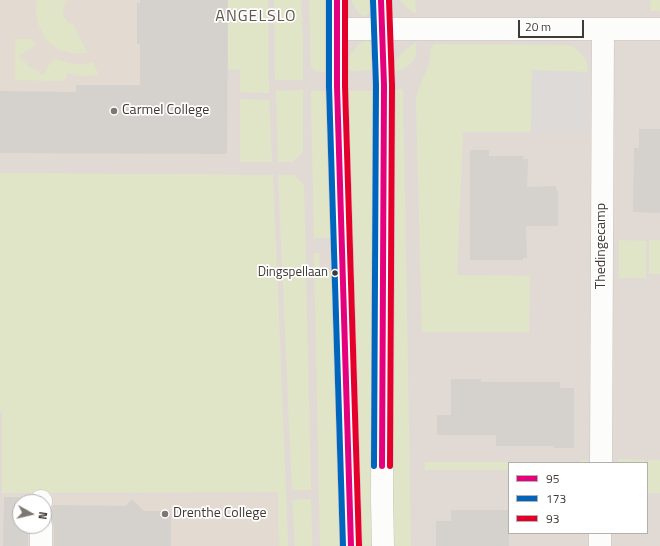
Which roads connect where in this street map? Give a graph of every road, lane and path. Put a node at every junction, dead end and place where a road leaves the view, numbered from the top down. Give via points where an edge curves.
1 (337, 0) edge
2 (381, 0) edge
3 (382, 28) junction
4 (337, 29) junction
5 (603, 29) junction
6 (660, 29) edge
7 (601, 462) edge
8 (41, 534) edge
9 (600, 534) edge
10 (41, 546) edge
11 (351, 546) edge
12 (383, 546) edge
13 (600, 546) edge

1 - 4 street
2 - 3 street
3 - 4 street
3 - 5 street
3 - 12 street
4 - 11 street
5 - 6 street
5 - 7 street, Thedingecamp
8 - 10 street
9 - 13 street

